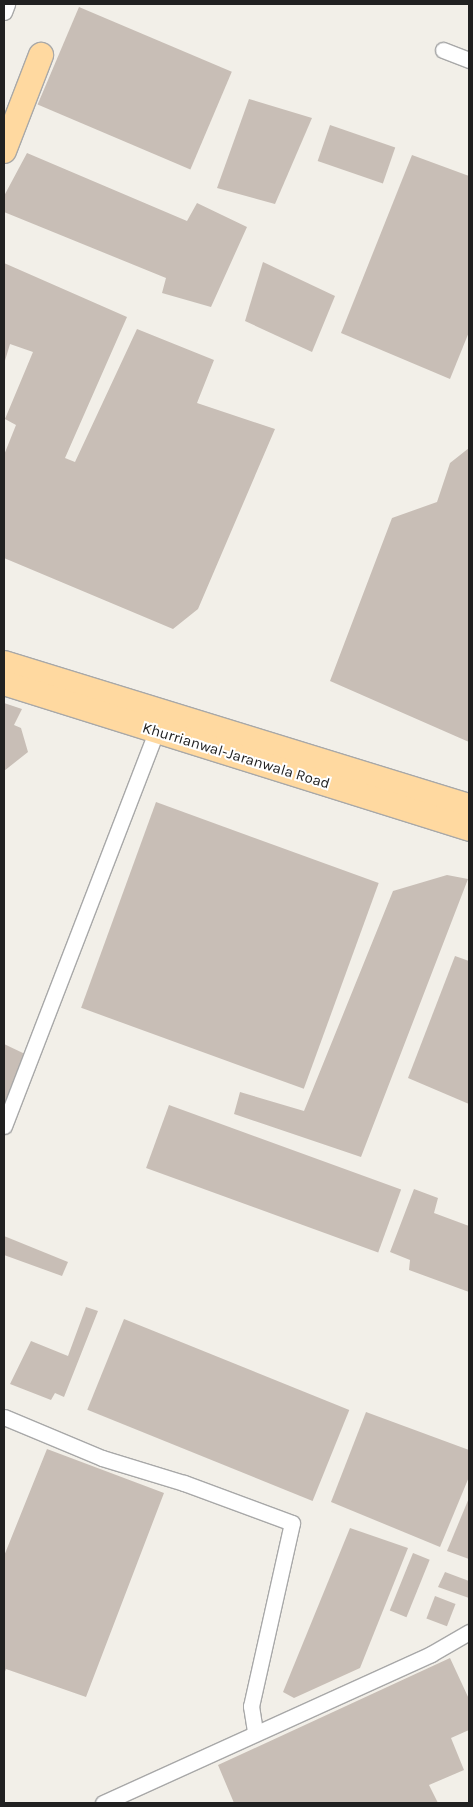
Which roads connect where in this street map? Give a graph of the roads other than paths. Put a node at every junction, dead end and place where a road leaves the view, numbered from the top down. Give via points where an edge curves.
1 (7, 4) edge
2 (4, 12) edge
3 (443, 50) dead end
4 (41, 55) dead end
5 (469, 60) edge
6 (4, 151) edge
7 (4, 662) edge
8 (4, 683) edge
9 (160, 721) junction
10 (469, 806) edge
11 (469, 828) edge
12 (4, 1126) edge
13 (4, 1417) edge
14 (469, 1632) edge
15 (255, 1732) junction
16 (104, 1803) edge

1 - 2 street
3 - 5 street
4 - 6 main road
7 - 9 main road, Khurrianwal-Jaranwala Road
8 - 9 main road, Khurrianwal-Jaranwala Road
9 - 10 main road, Khurrianwal-Jaranwala Road
9 - 11 main road, Khurrianwal-Jaranwala Road
9 - 12 street
13 - 15 street via 102,1458 184,1483 292,1523 251,1706
14 - 15 street via 431,1654
15 - 16 street via 247,1739

